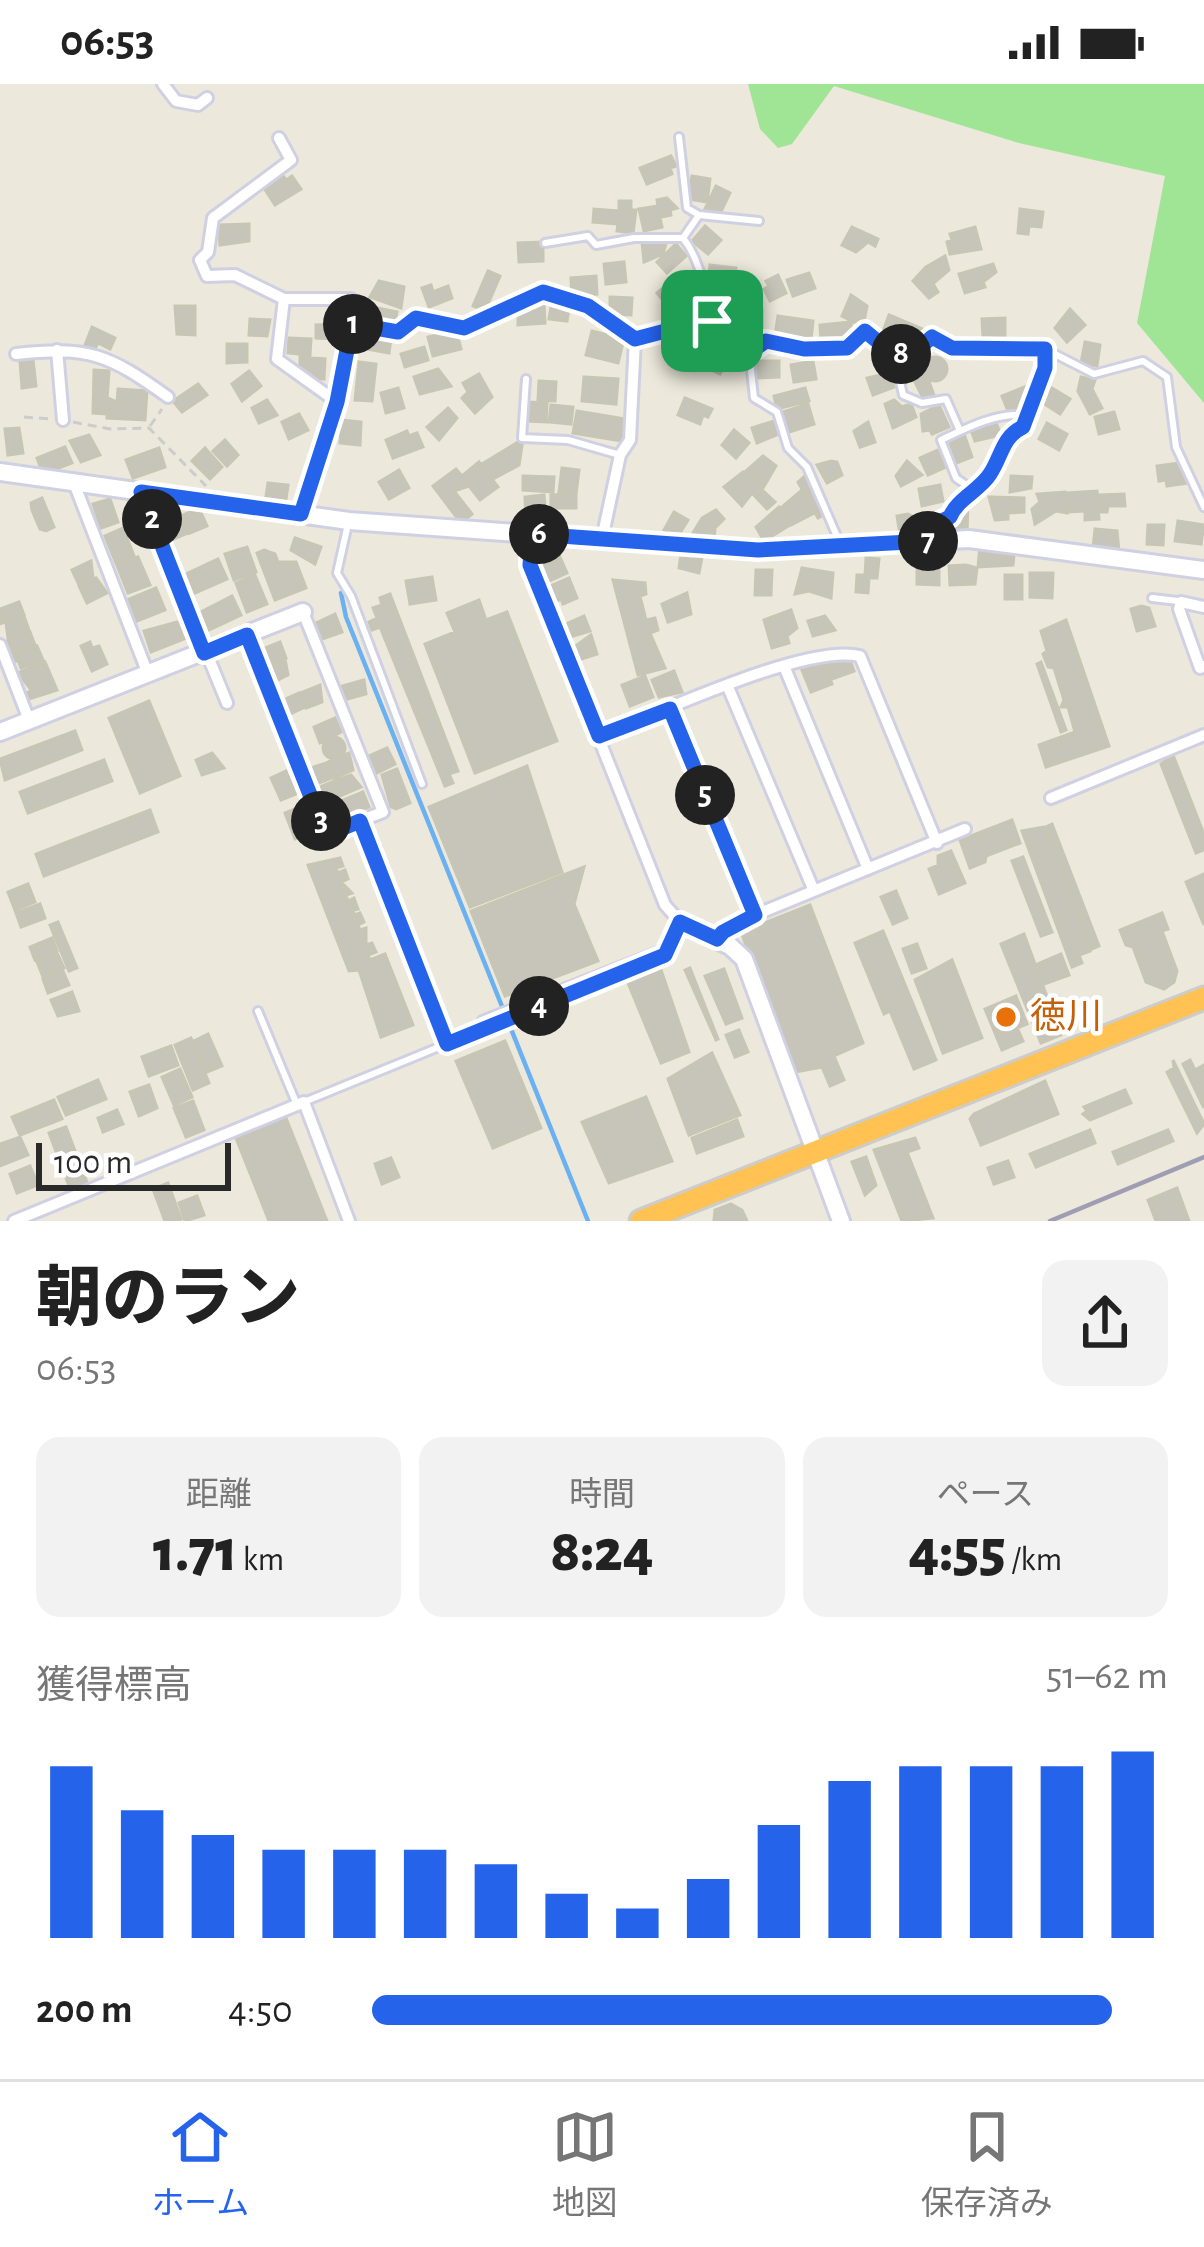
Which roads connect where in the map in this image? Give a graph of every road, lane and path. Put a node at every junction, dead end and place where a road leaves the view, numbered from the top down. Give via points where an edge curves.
1 (163, 84) edge
2 (207, 98) dead end
3 (679, 137) dead end
4 (279, 138) dead end
5 (699, 215) junction
6 (759, 221) dead end
7 (683, 238) junction
8 (545, 243) dead end
9 (284, 298) junction
10 (416, 318) joint
11 (712, 321) junction
12 (352, 324) junction
13 (652, 332) joint
14 (635, 339) junction
15 (1045, 349) junction
16 (57, 350) junction
17 (749, 353) junction
18 (16, 354) dead end
19 (894, 355) junction
20 (526, 380) dead end
21 (168, 397) joint
22 (337, 402) junction
23 (1028, 415) junction
24 (24, 417) dead end
25 (64, 420) junction
26 (149, 428) junction
27 (960, 431) junction
28 (620, 455) junction
29 (0, 472) edge
30 (74, 483) junction
31 (975, 491) junction
32 (141, 492) junction
33 (223, 503) junction
34 (1204, 507) edge
35 (301, 514) junction
36 (349, 521) junction
37 (532, 534) junction
38 (602, 539) junction
39 (929, 541) junction
40 (840, 544) junction
41 (1204, 570) edge
42 (1152, 598) dead end
43 (1181, 602) junction
44 (1204, 608) edge
45 (303, 612) joint
46 (247, 635) junction
47 (0, 645) edge
48 (204, 653) junction
49 (784, 666) junction
50 (1203, 672) edge
51 (148, 674) junction
52 (728, 687) junction
53 (227, 703) dead end
54 (670, 709) junction
55 (29, 720) junction
56 (0, 732) edge
57 (1204, 735) edge
58 (599, 736) junction
59 (422, 784) dead end
60 (1051, 798) dead end
61 (360, 821) junction
62 (965, 830) dead end
63 (937, 842) junction
64 (868, 869) junction
65 (814, 891) junction
66 (755, 915) junction
67 (680, 922) junction
68 (717, 939) junction
69 (1204, 998) edge
70 (258, 1011) dead end
71 (505, 1016) junction
72 (482, 1020) dead end
73 (447, 1044) junction
74 (300, 1104) junction
75 (814, 1151) junction
76 (14, 1221) edge
77 (349, 1221) edge
78 (640, 1221) edge
79 (841, 1221) edge

1 - 2 street via 176,101 198,105
3 - 5 lane via 687,208
4 - 9 street via 291,160 213,218 200,260 207,276 235,275
5 - 6 lane
5 - 7 lane
7 - 8 lane
7 - 11 lane via 715,304
9 - 12 street via 351,299
9 - 22 street via 278,359
10 - 12 street via 398,332
10 - 14 lane via 464,328 543,292 588,306
11 - 13 lane
11 - 17 lane
12 - 22 street
13 - 14 street
14 - 28 street via 630,440
15 - 19 lane via 952,348 932,337 913,353
15 - 23 lane
15 - 34 lane via 1094,374 1143,361 1167,377 1176,446
16 - 18 street
16 - 21 street via 101,356
16 - 25 street
17 - 19 lane via 766,341 847,348 865,331
17 - 40 lane via 754,398 777,412
19 - 27 lane via 903,394 922,403 946,399
20 - 28 lane via 522,438
21 - 26 path
22 - 35 street
23 - 27 lane
23 - 31 lane
24 - 25 path
25 - 26 path
26 - 33 path
27 - 31 lane via 941,440 956,478
28 - 38 street
29 - 30 street
30 - 32 street
30 - 51 street
31 - 39 lane via 933,525
32 - 33 street
32 - 48 street
33 - 35 street
35 - 36 street
36 - 37 street
36 - 59 lane via 337,573
37 - 38 street
37 - 58 street via 530,565
38 - 40 street via 758,550
39 - 40 street
39 - 41 street via 1024,544
42 - 43 lane
43 - 44 street
43 - 50 street
45 - 46 street
45 - 61 street via 383,812
46 - 48 street
46 - 61 street via 326,835
47 - 55 street
48 - 51 street
48 - 53 street
49 - 52 street
49 - 63 street via 838,651 860,656
49 - 64 street
51 - 55 street
52 - 54 street
52 - 65 street
54 - 58 street
54 - 66 street
55 - 56 street
57 - 60 street
58 - 67 street via 665,905
61 - 73 street
62 - 63 street
63 - 64 street
64 - 65 street
65 - 66 street
66 - 68 street
67 - 68 street
67 - 71 lane via 668,947
68 - 75 street via 747,965
69 - 75 highway
70 - 74 lane
71 - 72 lane
71 - 73 lane
73 - 74 lane
74 - 76 street
74 - 77 street
75 - 78 highway
75 - 79 street

